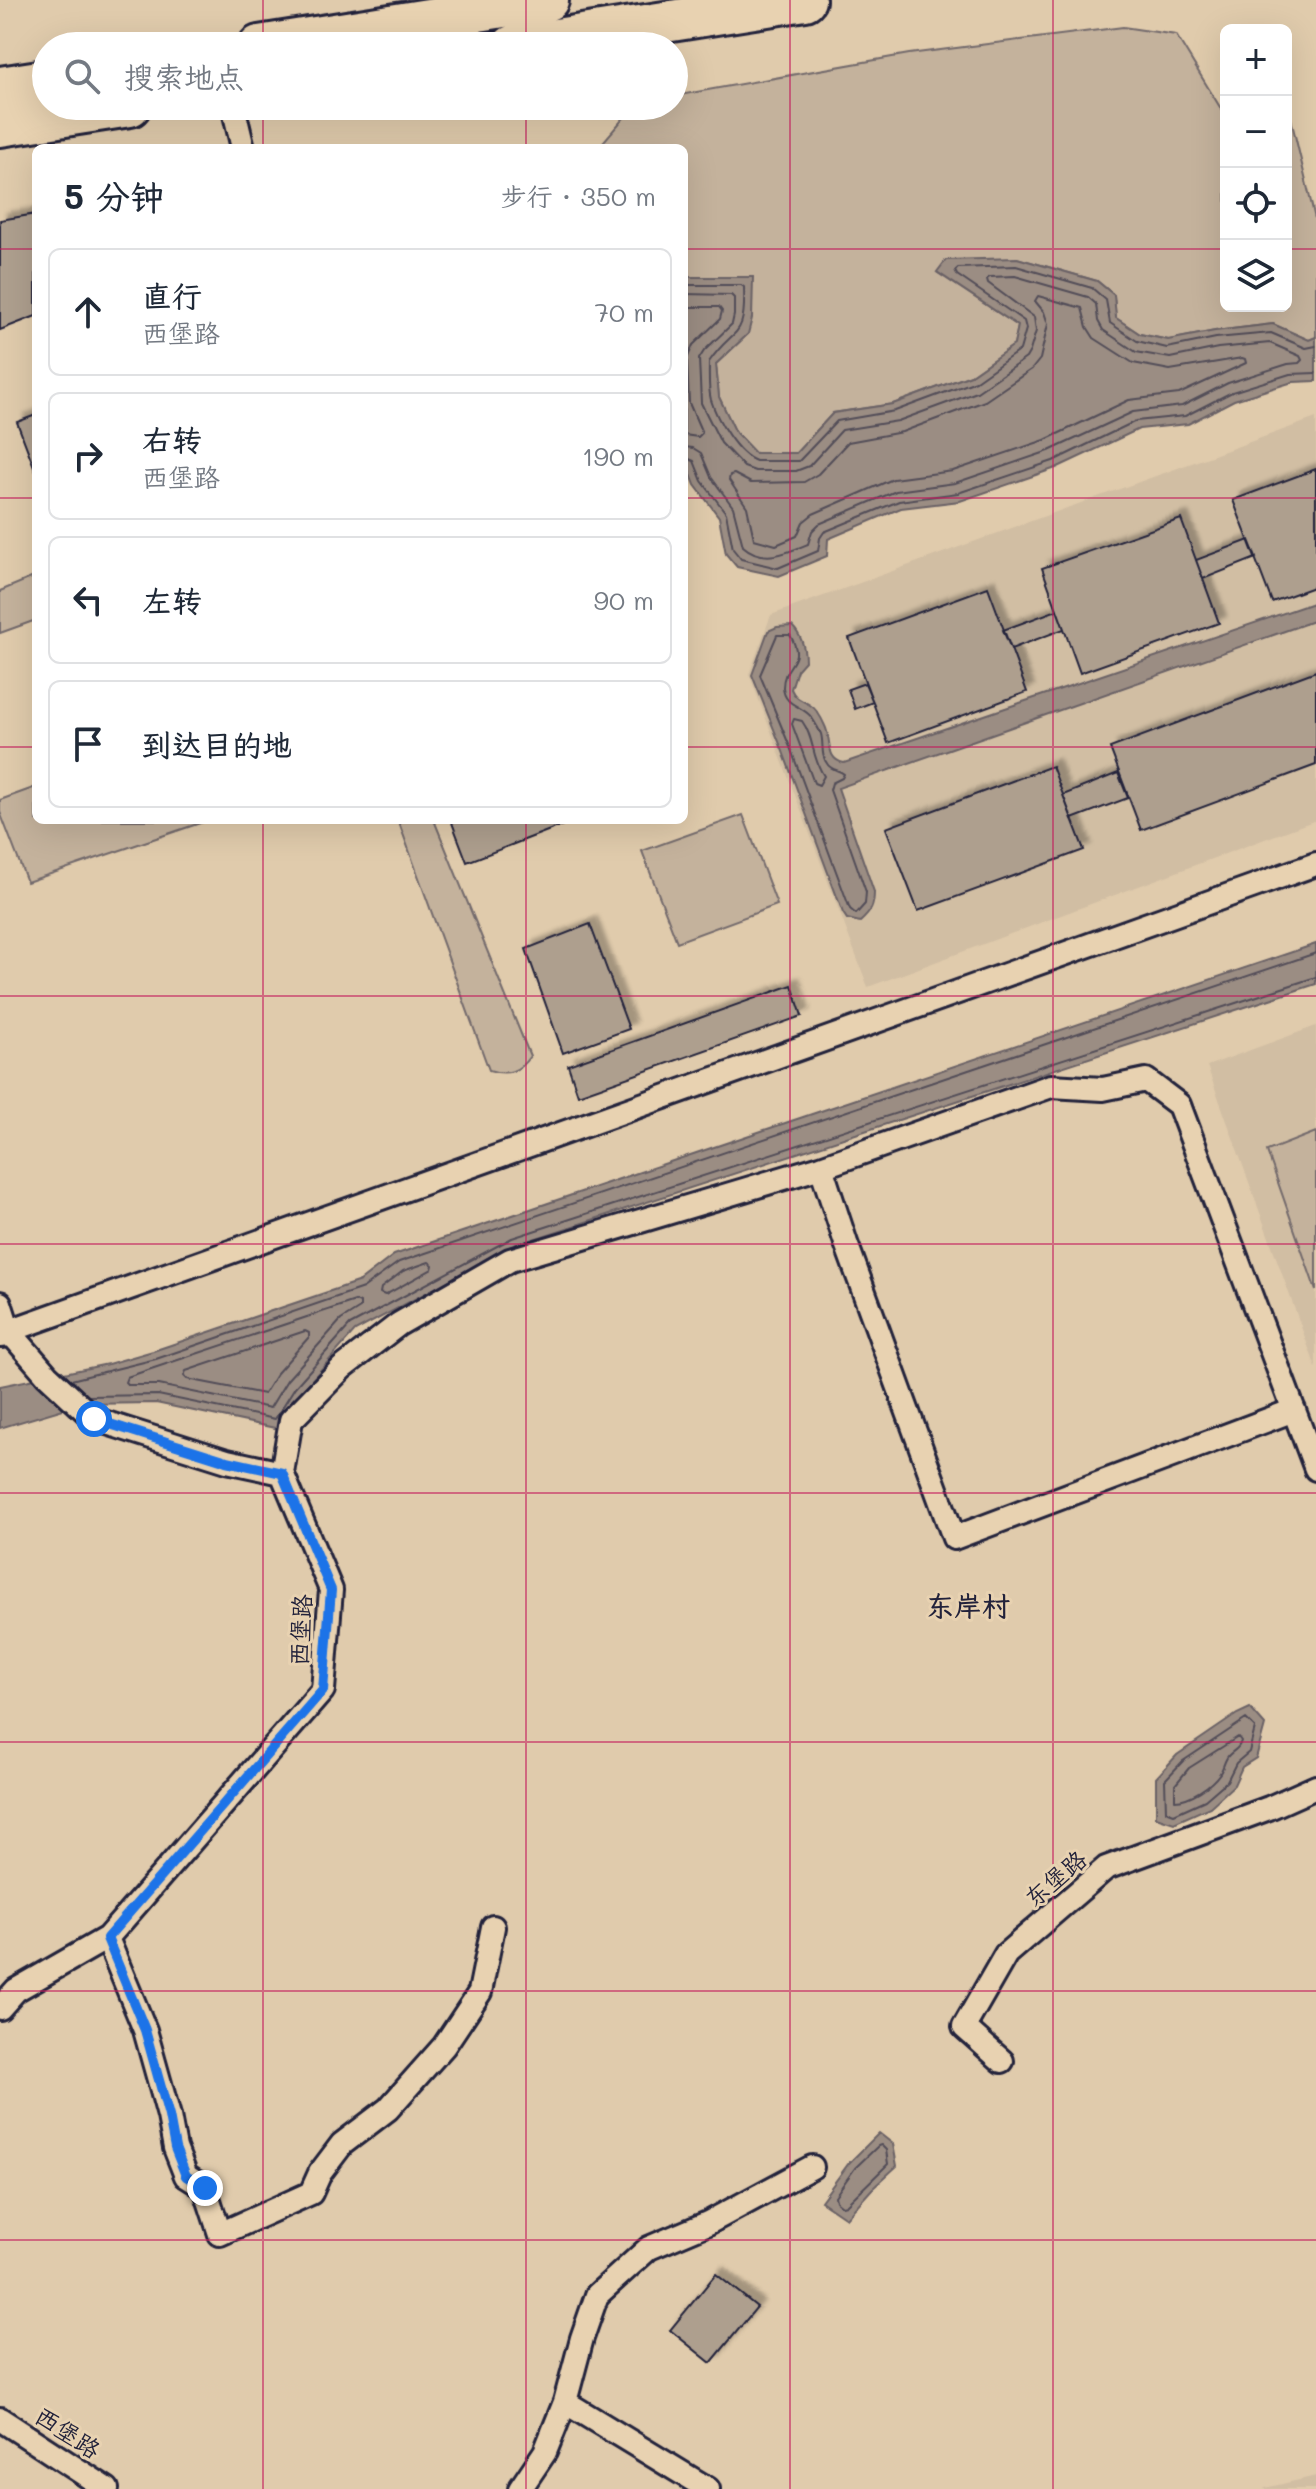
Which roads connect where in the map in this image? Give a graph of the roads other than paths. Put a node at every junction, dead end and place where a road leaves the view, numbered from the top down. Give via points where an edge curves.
1 (548, 0) edge
2 (805, 0) edge
3 (347, 32) edge
4 (601, 32) edge
5 (32, 82) edge
6 (0, 87) edge
7 (39, 120) edge
8 (236, 120) edge
9 (0, 126) edge
10 (242, 144) edge
11 (1316, 864) edge
12 (821, 1167) junction
13 (3, 1322) edge
14 (1294, 1410) junction
15 (1316, 1469) edge
16 (282, 1473) junction
17 (1316, 1787) edge
18 (493, 1927) dead end
19 (107, 1938) junction
20 (0, 2008) edge
21 (1002, 2061) dead end
22 (812, 2167) dead end
23 (565, 2402) junction
24 (0, 2419) edge
25 (107, 2489) edge
26 (520, 2489) edge
27 (708, 2489) edge

1 - 3 highway
2 - 4 highway
5 - 6 highway
7 - 9 highway
8 - 10 street
11 - 13 street
12 - 14 street via 1051,1086 1103,1089 1146,1080 1179,1105
12 - 14 street via 954,1538
12 - 16 street via 510,1260 399,1324 342,1368 291,1420
13 - 16 street via 90,1416 227,1461
14 - 15 street
16 - 19 street, 西堡路 via 331,1590 323,1690
17 - 21 street, 东堡路 via 1106,1868 1017,1944 964,2027
18 - 19 street via 480,1992 444,2046 388,2109 342,2144 311,2193 220,2234 205,2188 186,2176 175,2148 145,2030
19 - 20 street, 西堡路 via 16,1990
22 - 23 street via 649,2248 597,2295
23 - 26 street via 545,2452
23 - 27 street
24 - 25 street, 西堡路

